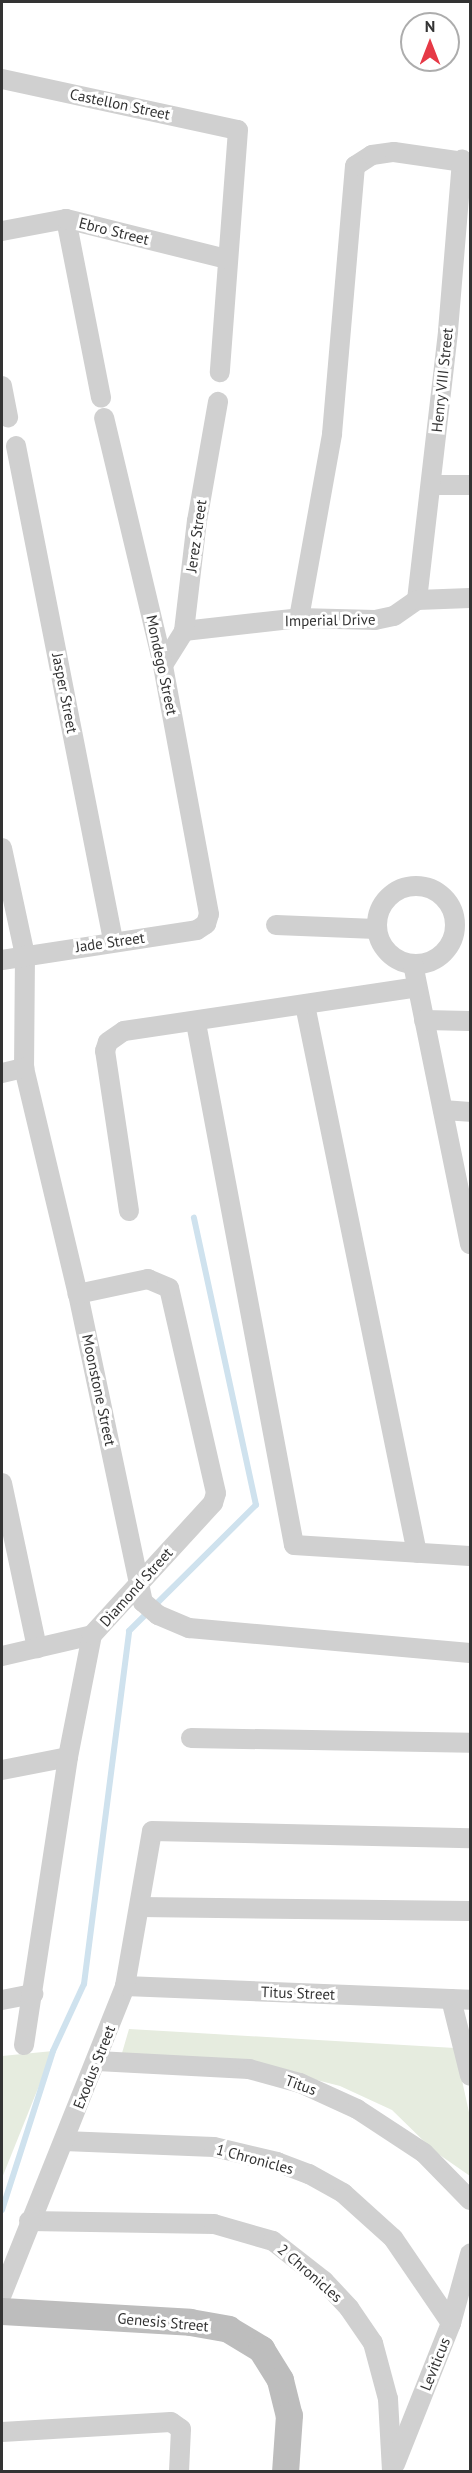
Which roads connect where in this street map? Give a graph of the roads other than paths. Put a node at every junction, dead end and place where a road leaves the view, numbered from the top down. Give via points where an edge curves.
1 (2, 79) edge
2 (466, 161) edge
3 (66, 219) junction
4 (2, 231) edge
5 (226, 259) junction
6 (220, 372) dead end
7 (2, 386) edge
8 (101, 398) dead end
9 (218, 402) dead end
10 (8, 417) dead end
11 (105, 418) dead end
12 (16, 446) dead end
13 (431, 485) junction
14 (471, 485) edge
15 (471, 598) edge
16 (417, 600) junction
17 (299, 618) junction
18 (184, 631) junction
19 (164, 665) junction
20 (2, 849) edge
21 (209, 914) joint
22 (463, 923) edge
23 (276, 925) dead end
24 (376, 929) junction
25 (113, 940) junction
26 (25, 955) junction
27 (2, 960) edge
28 (413, 964) junction
29 (417, 987) junction
30 (305, 1005) junction
31 (424, 1020) junction
32 (471, 1021) edge
33 (196, 1023) junction
34 (24, 1068) junction
35 (2, 1073) edge
36 (443, 1110) junction
37 (471, 1112) edge
38 (467, 1208) edge
39 (129, 1211) dead end
40 (471, 1244) edge
41 (78, 1294) junction
42 (2, 1483) edge
43 (417, 1553) junction
44 (471, 1556) edge
45 (140, 1584) junction
46 (92, 1635) junction
47 (37, 1648) junction
48 (471, 1653) edge
49 (2, 1656) edge
50 (191, 1738) dead end
51 (471, 1743) edge
52 (68, 1757) junction
53 (2, 1770) edge
54 (471, 1838) edge
55 (140, 1907) junction
56 (471, 1911) edge
57 (125, 1986) junction
58 (33, 1994) junction
59 (451, 1999) junction
60 (2, 2000) edge
61 (471, 2000) edge
62 (24, 2045) dead end
63 (98, 2061) junction
64 (471, 2076) edge
65 (64, 2141) junction
66 (471, 2200) edge
67 (29, 2221) junction
68 (471, 2254) edge
69 (2, 2294) edge
70 (2, 2311) edge
71 (451, 2323) junction
72 (2, 2432) edge
73 (392, 2471) edge
74 (179, 2472) edge
75 (285, 2472) edge

1 - 5 street, Castellon Street via 238,130
2 - 13 street, Henry VIII Street
2 - 17 street via 394,153 372,155 355,166 332,434
3 - 4 street, Ebro Street
3 - 5 street, Ebro Street
3 - 8 street
5 - 6 street
7 - 10 street
9 - 18 street, Jerez Street via 197,521
11 - 19 street, Mondego Street
12 - 25 street, Jasper Street
13 - 14 street
13 - 16 street, Henry VIII Street
15 - 16 street
16 - 17 street, Imperial Drive via 394,616 375,620
17 - 18 street, Imperial Drive
18 - 19 street, Jerez Street
19 - 21 street, Mondego Street
20 - 26 street, Moonstone Street
21 - 25 street, Jade Street via 206,924 197,930
22 - 24 street via 439,892 422,886 404,887 389,896 379,911
22 - 28 street via 451,945 435,960
23 - 24 street
24 - 28 street via 382,946 396,959
25 - 26 street, Jade Street
26 - 27 street, Jade Street
26 - 34 street, Moonstone Street
28 - 29 street
29 - 30 street
29 - 31 street
30 - 33 street
30 - 43 street
31 - 32 street
31 - 36 street
33 - 39 street via 124,1031 108,1042 105,1051
33 - 43 street via 294,1545
34 - 35 street
34 - 41 street, Moonstone Street
36 - 37 street
36 - 38 street
38 - 40 street
41 - 45 street, Moonstone Street
41 - 45 street, Diamond Street via 148,1279 169,1288 215,1482 213,1503
42 - 47 street
43 - 44 street
45 - 46 street, Diamond Street
45 - 48 street, Moonstone Street via 143,1602 158,1615 189,1628
46 - 47 street
46 - 52 street, Diamond Street
47 - 49 street
50 - 51 street
52 - 53 street
52 - 58 street, Diamond Street
54 - 55 street, Exodus Street via 152,1831
55 - 56 street
55 - 57 street, Exodus Street
57 - 59 street, Titus Street
57 - 63 street, Exodus Street
58 - 60 street
58 - 62 street, Diamond Street
59 - 61 street, Titus Street
59 - 64 street
63 - 65 street, Exodus Street
63 - 66 street, Titus via 249,2069 300,2083 357,2109 424,2153
65 - 67 street, Exodus Street
65 - 71 street, 1 Chronicles via 214,2147 309,2174 343,2193 393,2238
67 - 69 street, Exodus Street
67 - 73 street, 2 Chronicles via 214,2224 273,2241 324,2281 373,2343 388,2399
68 - 71 street, Leviticus
70 - 75 street, Genesis Street via 190,2322 228,2329 261,2349 280,2380 289,2415
71 - 73 street, Leviticus
72 - 74 street via 171,2422 181,2430

